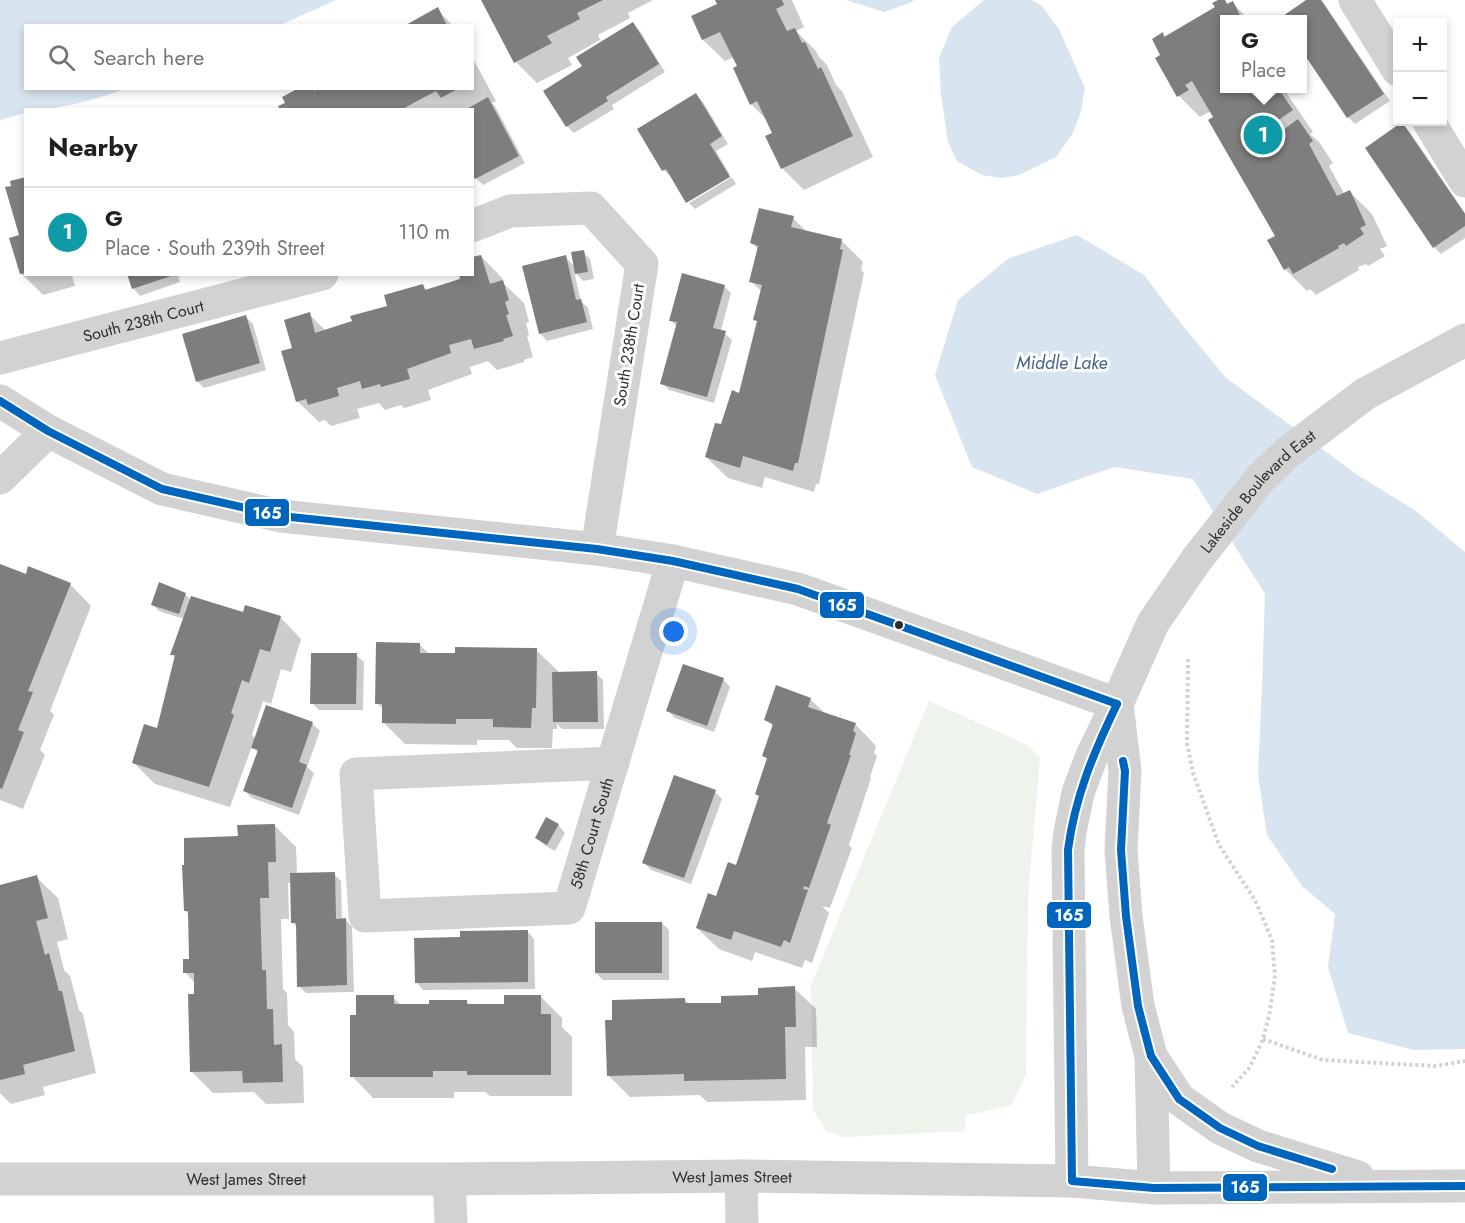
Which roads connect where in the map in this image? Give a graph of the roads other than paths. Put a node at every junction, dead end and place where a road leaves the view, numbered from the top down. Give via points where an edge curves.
1 (1355, 0) edge
2 (1393, 62) edge
3 (1431, 126) edge
4 (1465, 181) edge
5 (474, 225) edge
6 (314, 276) edge
7 (1465, 340) edge
8 (0, 358) edge
9 (0, 401) edge
10 (48, 431) junction
11 (0, 478) edge
12 (597, 549) junction
13 (673, 561) junction
14 (1117, 704) junction
15 (613, 763) junction
16 (1152, 1056) junction
17 (741, 1176) junction
18 (0, 1179) edge
19 (449, 1179) junction
20 (1072, 1181) junction
21 (1389, 1186) junction
22 (1465, 1186) edge
23 (1154, 1188) junction
24 (451, 1223) edge
25 (742, 1223) edge

1 - 2 street
3 - 4 street
5 - 12 street, South 238th Court via 510,211 591,208 642,264
6 - 8 street, South 238th Court
7 - 14 street, Lakeside Boulevard East via 1365,394 1287,453 1260,479 1152,623
9 - 10 street
10 - 11 street
10 - 12 street via 162,489 281,516
12 - 13 street
13 - 14 street via 798,589
13 - 15 street, 58th Court South
14 - 16 street via 1125,771 1121,850 1126,916 1138,1006
14 - 20 street, Lakeside Boulevard East via 1078,794 1068,850
15 - 15 street, 58th Court South via 569,908 365,916 356,774
16 - 21 street via 1179,1099 1220,1128 1258,1146
16 - 23 street
17 - 19 street, West James Street
17 - 20 street, West James Street
17 - 25 street
18 - 19 street, West James Street
19 - 24 street
20 - 23 street, West James Street
21 - 22 street, West James Street
21 - 23 street, West James Street

